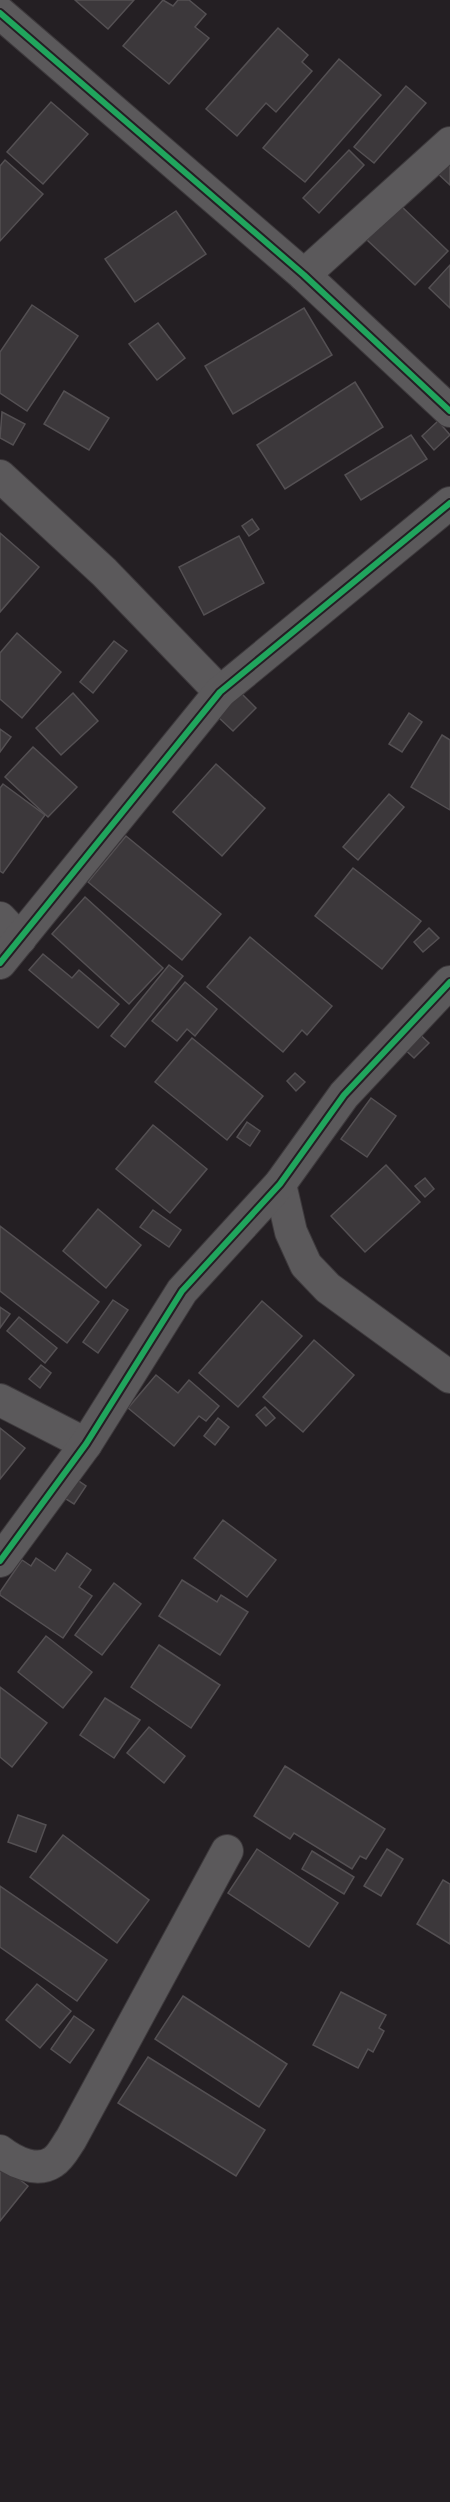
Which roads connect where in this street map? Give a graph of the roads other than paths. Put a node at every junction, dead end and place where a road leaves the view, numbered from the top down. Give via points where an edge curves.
1 (0, 14) edge
2 (450, 144) edge
3 (304, 275) junction
4 (450, 411) edge
5 (0, 476) edge
6 (450, 503) edge
7 (220, 692) junction
8 (10, 929) edge
9 (0, 963) edge
10 (450, 982) edge
11 (280, 1184) junction
12 (450, 1377) edge
13 (0, 1400) edge
14 (86, 1444) junction
15 (0, 1562) edge
16 (227, 1851) dead end
17 (0, 2151) edge

1 - 3 street
2 - 3 street
3 - 4 street
5 - 7 street via 104,572
6 - 7 street
7 - 8 street
8 - 9 street
10 - 11 street via 344,1095
11 - 12 street via 291,1232 306,1265 328,1288
11 - 14 street via 182,1292
13 - 14 street
14 - 15 street
16 - 17 street via 71,2139 55,2161 44,2167 23,2165

